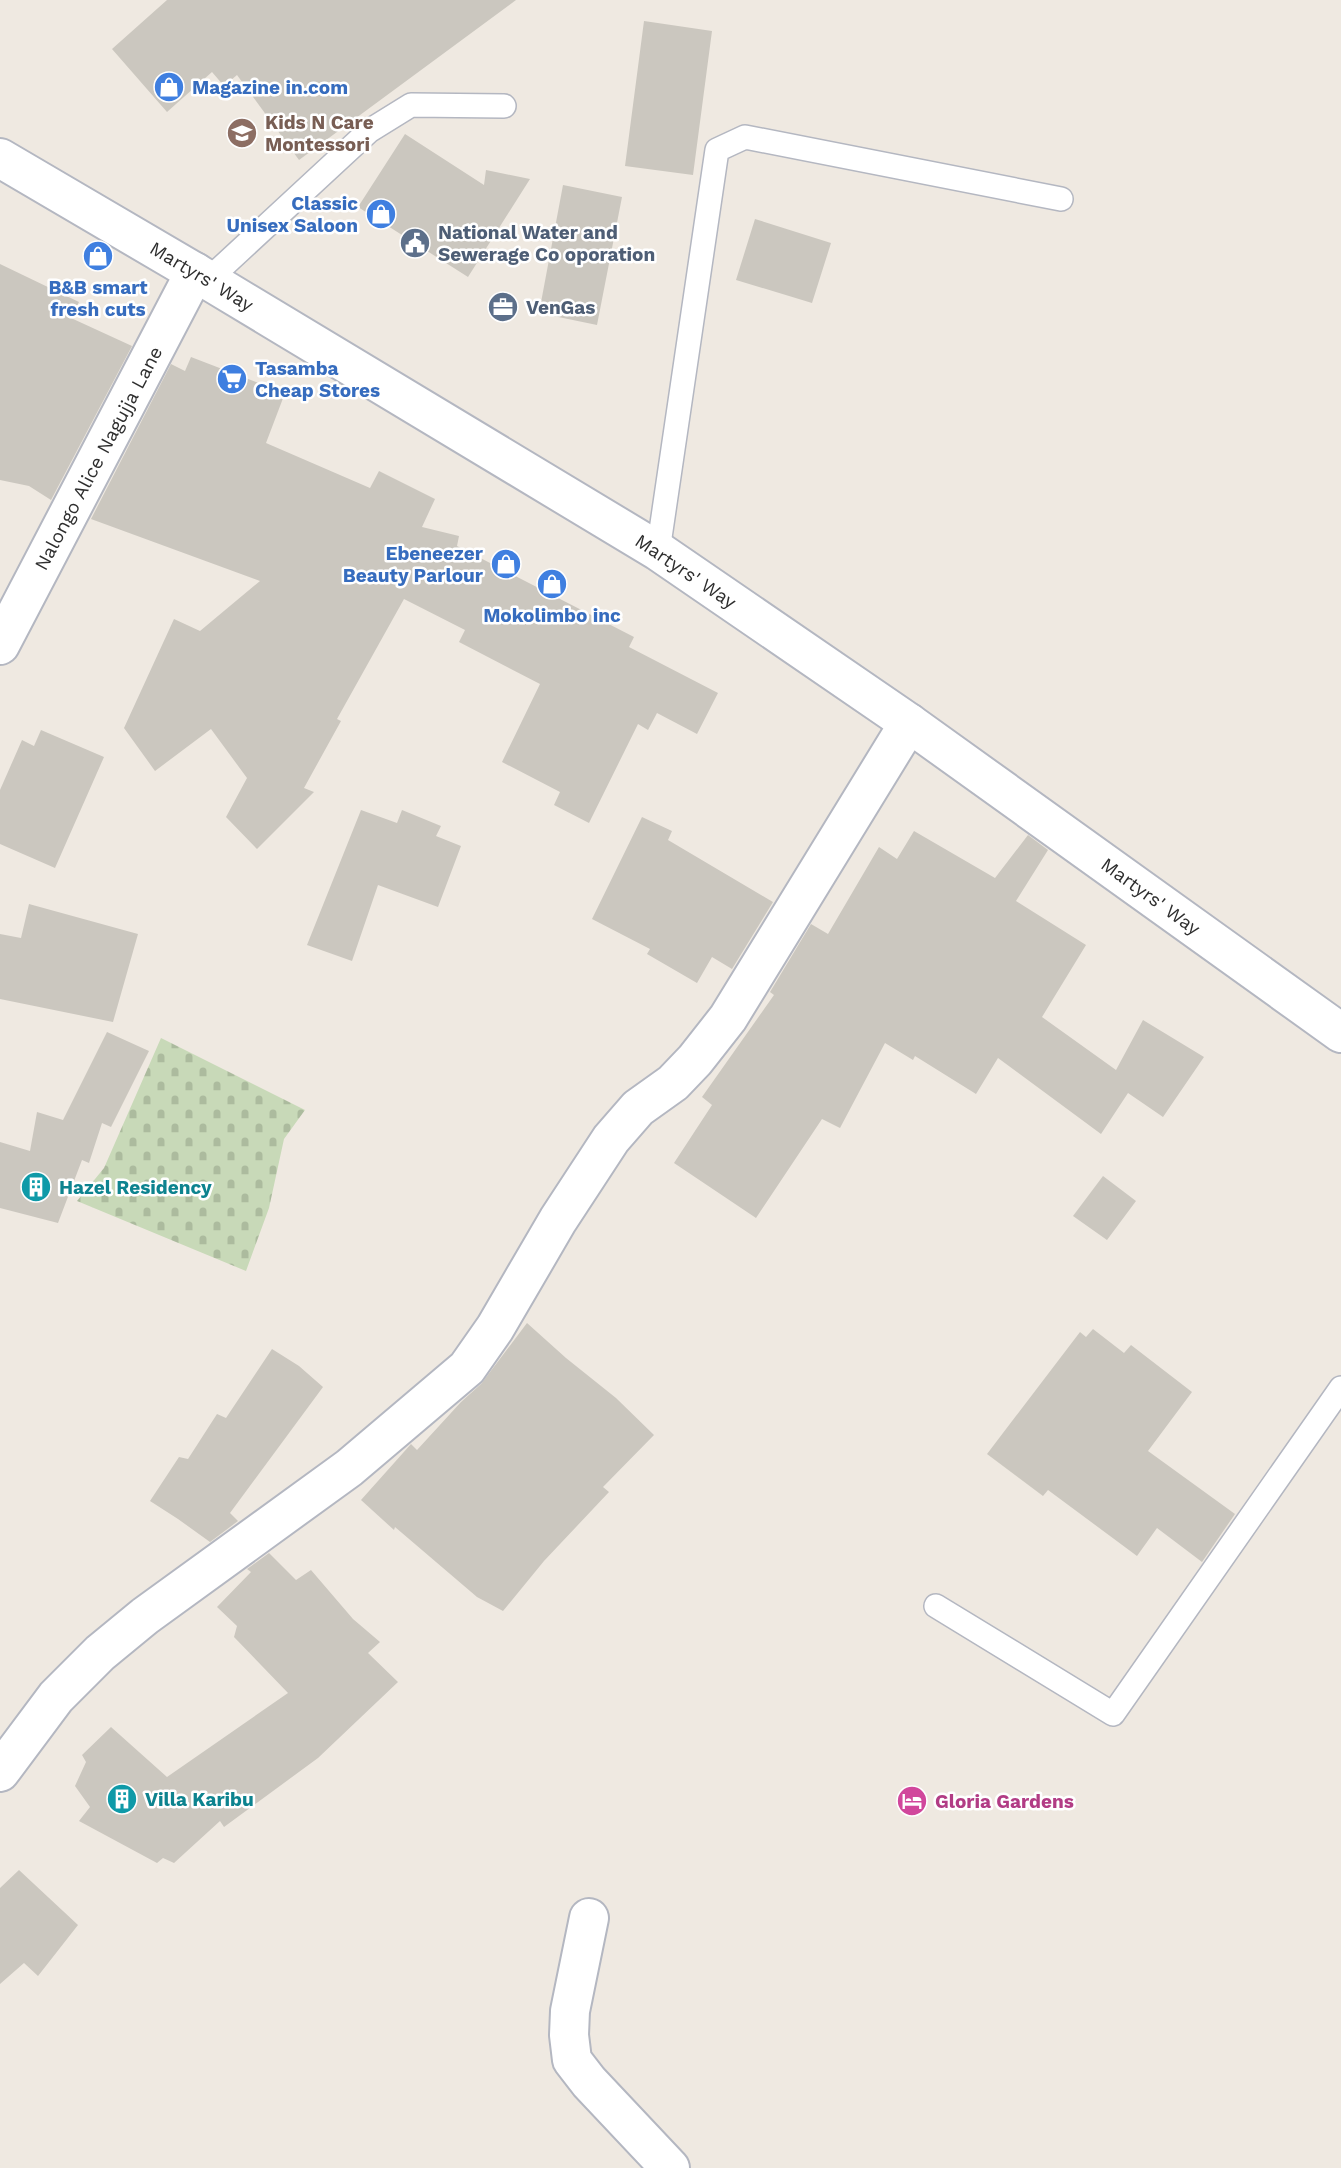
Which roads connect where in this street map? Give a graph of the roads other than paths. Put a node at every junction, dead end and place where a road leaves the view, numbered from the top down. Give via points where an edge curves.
1 (504, 106) dead end
2 (0, 158) edge
3 (1062, 199) dead end
4 (202, 276) junction
5 (658, 551) junction
6 (0, 645) edge
7 (909, 723) junction
8 (1341, 1033) edge
9 (1341, 1388) edge
10 (936, 1606) dead end
11 (0, 1772) edge
12 (589, 1918) dead end
13 (670, 2168) edge

1 - 4 lane via 411,105 369,131
2 - 4 street, Martyrs' Way
3 - 5 lane via 745,137 718,150
4 - 5 street, Martyrs' Way
4 - 6 street, Nalongo Alice Nagujja Lane
5 - 7 street, Martyrs' Way
7 - 8 street, Martyrs' Way
7 - 11 street via 728,1018 673,1083 638,1108 611,1139 467,1368 349,1468 100,1653 56,1697
9 - 10 lane via 1113,1714
12 - 13 street via 570,2011 572,2060

